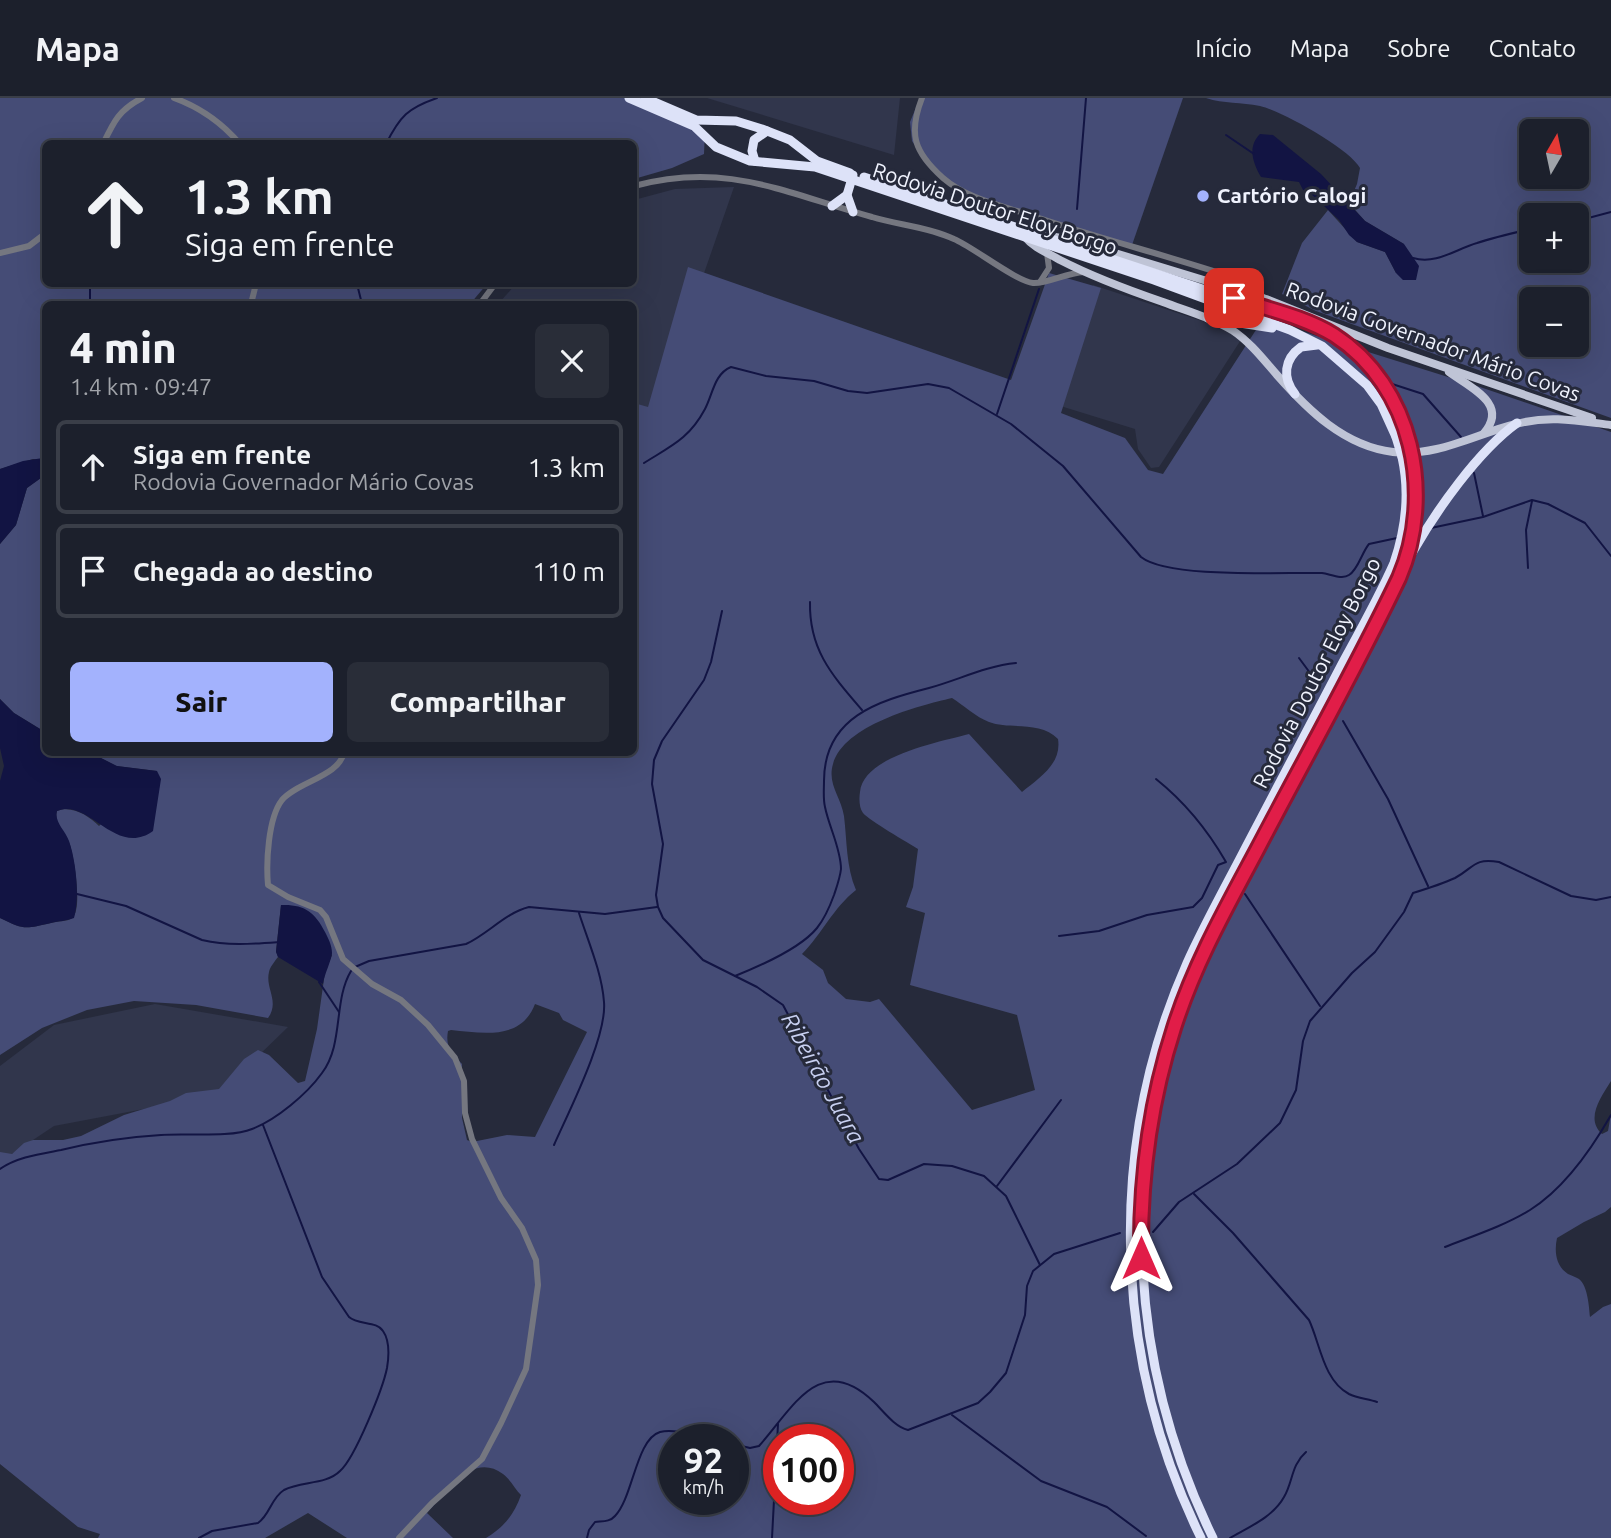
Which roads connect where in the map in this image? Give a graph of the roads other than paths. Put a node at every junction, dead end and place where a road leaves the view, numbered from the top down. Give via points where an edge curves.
1 (142, 98) edge
2 (174, 98) edge
3 (629, 98) edge
4 (645, 98) edge
5 (922, 98) edge
6 (767, 131) junction
7 (105, 140) edge
8 (237, 140) edge
9 (755, 161) junction
10 (852, 177) junction
11 (637, 185) edge
12 (847, 195) junction
13 (832, 206) junction
14 (853, 212) junction
15 (1023, 235) junction
16 (1042, 235) junction
17 (42, 236) edge
18 (0, 253) edge
19 (1047, 253) junction
20 (1201, 266) junction
21 (1086, 272) junction
22 (1196, 276) junction
23 (1040, 282) junction
24 (1266, 299) junction
25 (1208, 318) junction
26 (1312, 325) joint
27 (1290, 330) junction
28 (1322, 346) junction
29 (1438, 364) junction
30 (1294, 394) junction
31 (1517, 423) junction
32 (1611, 425) edge
33 (1482, 436) junction
34 (1404, 566) junction
35 (344, 756) edge
36 (399, 1538) edge
37 (1201, 1538) edge
38 (1213, 1538) edge

1 - 7 street via 126,106
2 - 8 street via 227,129
3 - 9 highway, Rodovia Doutor Eloy Borgo via 694,126 716,147
4 - 6 highway, Rodovia Governador Mário Covas via 696,120 736,121
5 - 20 street via 913,121 916,141 932,166 957,188 1067,228
6 - 9 highway via 754,140
6 - 10 highway, Rodovia Governador Mário Covas
9 - 10 highway, Rodovia Doutor Eloy Borgo via 815,167
10 - 12 highway
10 - 15 highway, Rodovia Doutor Eloy Borgo
10 - 16 highway, Rodovia Governador Mário Covas
11 - 13 street via 667,178 726,177 762,183
12 - 13 highway
12 - 14 highway
13 - 14 street
14 - 23 street via 948,236 1020,278
15 - 19 main road
15 - 27 highway, Rodovia Doutor Eloy Borgo
16 - 22 main road, Rodovia Governador Mário Covas
16 - 26 highway, Rodovia Governador Mário Covas
17 - 18 street via 29,246
19 - 21 main road
19 - 23 street via 1048,268
20 - 22 street
20 - 24 street via 1248,282
21 - 23 street
21 - 25 main road
22 - 24 main road, Rodovia Governador Mário Covas
24 - 29 main road, Rodovia Governador Mário Covas
25 - 27 highway
25 - 30 main road via 1246,341
26 - 34 highway, Rodovia Doutor Eloy Borgo, bridge via 1341,341 1369,367 1391,398 1408,437 1417,506
27 - 28 highway, Rodovia Doutor Eloy Borgo
28 - 30 highway via 1305,345 1288,360 1286,378
28 - 37 highway, Rodovia Doutor Eloy Borgo, bridge via 1367,385 1396,437 1406,506 1401,540 1394,563 1195,945 1163,1025 1142,1108 1133,1172 1130,1215 1135,1322 1157,1427
29 - 32 main road, Rodovia Governador Mário Covas
29 - 33 main road via 1488,401 1494,414 1492,425
30 - 33 main road via 1335,430 1378,449 1425,452
31 - 32 main road via 1559,419
31 - 33 main road
31 - 34 highway via 1459,484
34 - 38 highway, Rodovia Doutor Eloy Borgo via 1205,950 1174,1028 1153,1110 1141,1215 1146,1321 1168,1424
35 - 36 street via 332,770 303,785 278,807 266,859 268,885 320,910 343,959 372,984 401,1000 455,1058 464,1080 472,1139 501,1198 523,1228 536,1259 538,1285 526,1369 493,1441 482,1459

